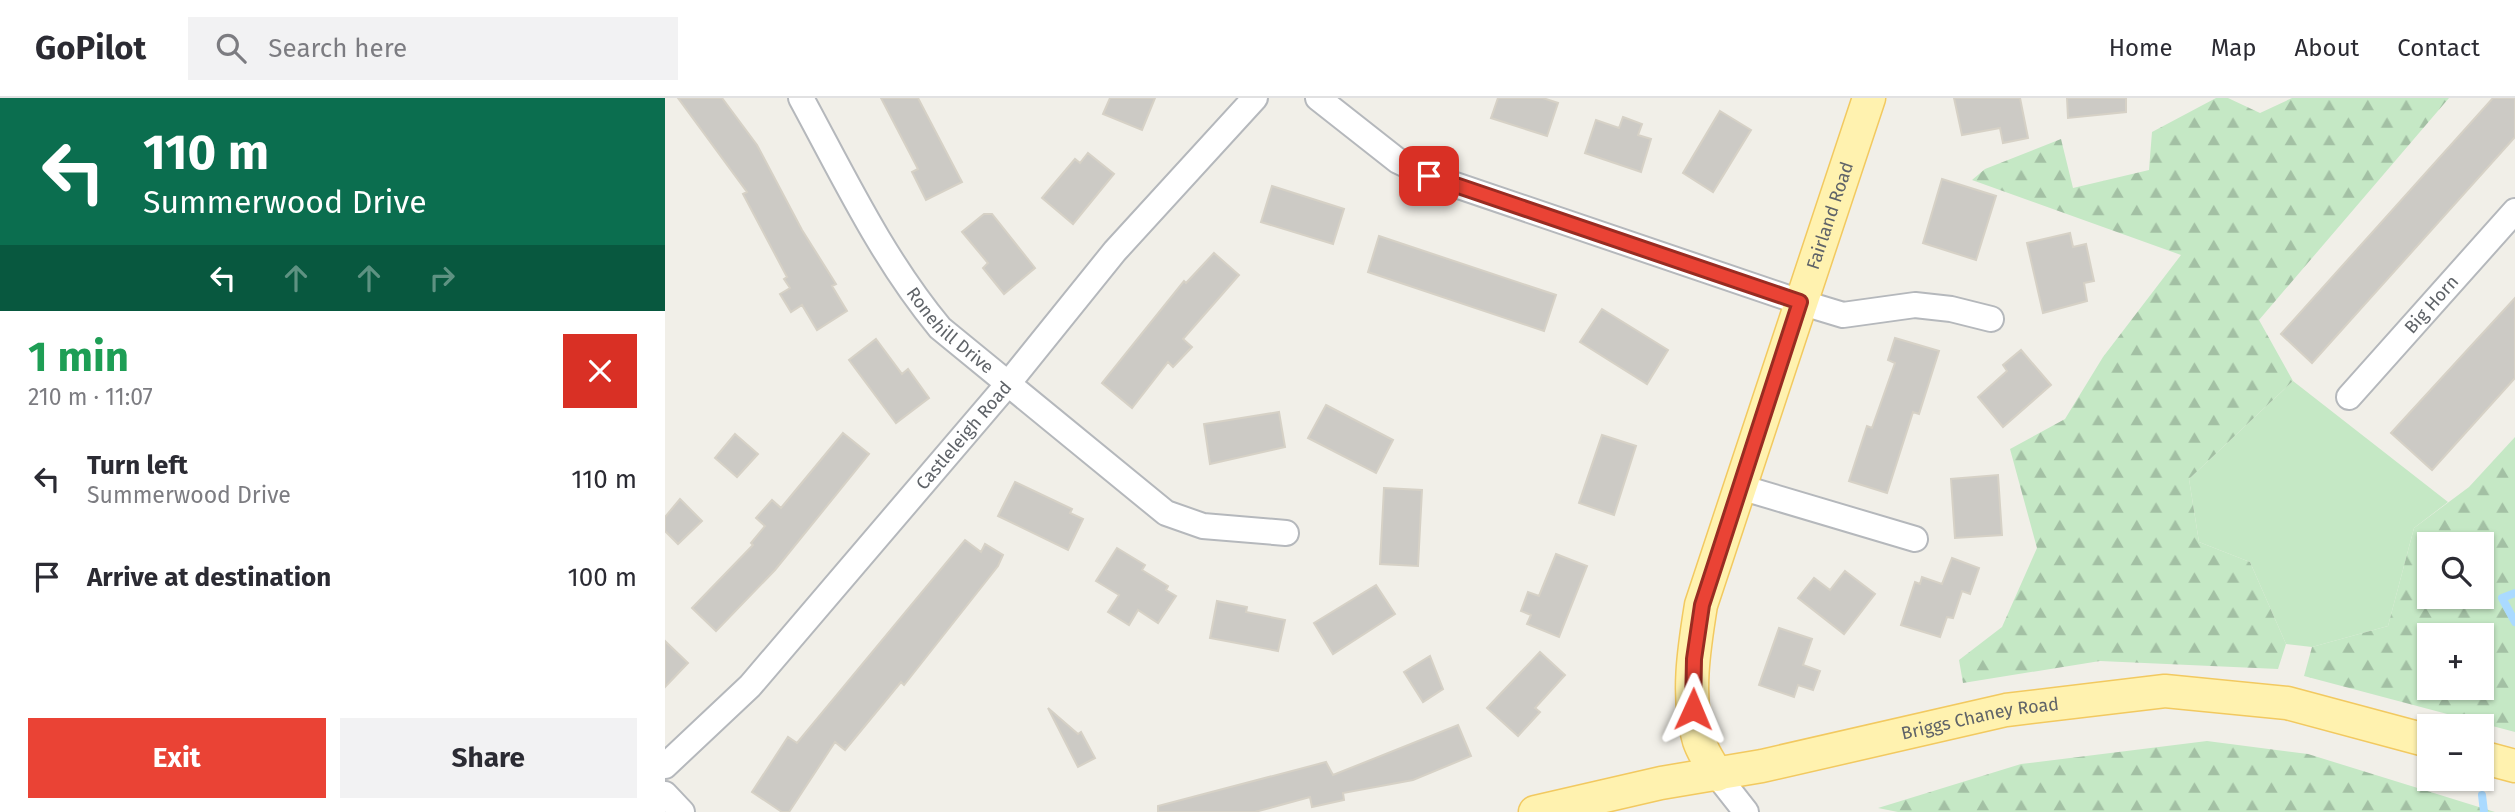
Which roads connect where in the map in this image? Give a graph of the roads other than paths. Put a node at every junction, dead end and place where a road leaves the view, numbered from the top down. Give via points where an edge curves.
1 (801, 98) edge
2 (1255, 98) edge
3 (1318, 98) edge
4 (1869, 98) edge
5 (2515, 211) edge
6 (1800, 302) junction
7 (1991, 319) dead end
8 (1007, 385) junction
9 (2349, 397) dead end
10 (1740, 487) junction
11 (1286, 533) dead end
12 (1915, 539) dead end
13 (2417, 738) edge
14 (2494, 760) edge
15 (665, 766) edge
16 (2515, 766) edge
17 (1717, 775) junction
18 (665, 794) edge
19 (683, 812) edge
20 (1535, 812) edge
21 (1723, 812) edge
22 (1746, 812) edge

1 - 8 street, Ronehill Drive via 859,211 922,306 940,328
2 - 8 street, Castleleigh Road via 1115,251
3 - 6 street via 1398,161 1429,176
4 - 6 main road, Fairland Road
5 - 9 street, Big Horn
6 - 7 street via 1843,315 1915,305
6 - 10 main road, Fairland Road
8 - 11 street, Ronehill Drive via 1166,513 1203,526
8 - 15 street, Castleleigh Road via 750,687
10 - 12 street
10 - 17 main road, Fairland Road via 1702,605 1694,659 1693,709 1700,743
13 - 17 main road, Briggs Chaney Road via 2287,703 2165,691 2005,710
14 - 16 main road
17 - 20 main road, Briggs Chaney Road
17 - 21 street
17 - 22 street
18 - 19 street

